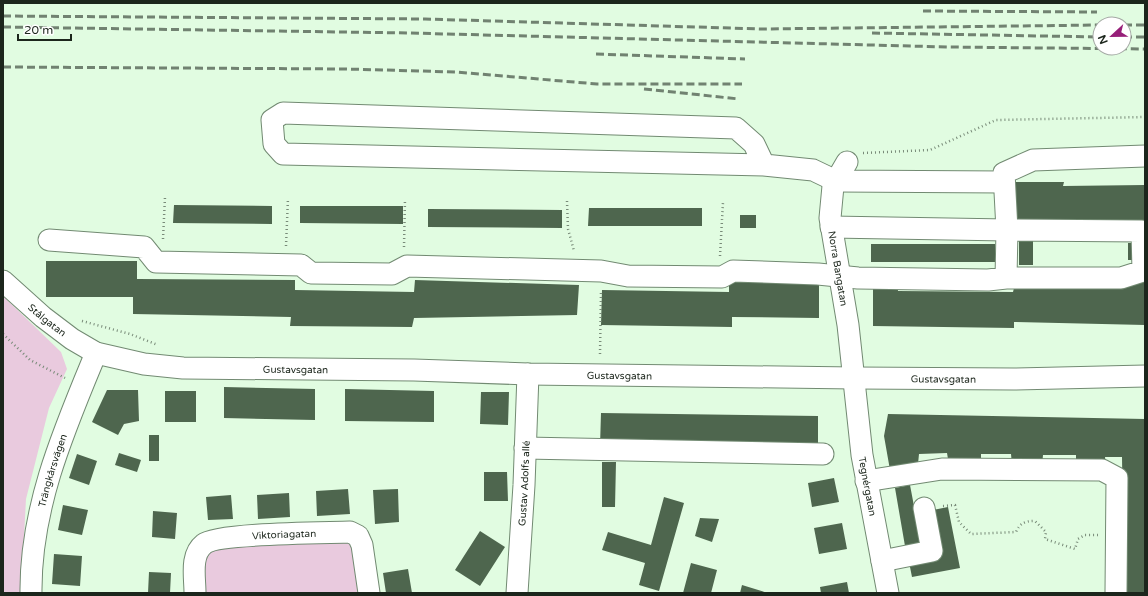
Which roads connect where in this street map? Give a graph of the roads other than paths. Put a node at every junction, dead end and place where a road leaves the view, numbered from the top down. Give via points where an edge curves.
1 (1145, 156) edge
2 (847, 162) road end
3 (764, 165) junction
4 (836, 181) junction
5 (1004, 182) junction
6 (831, 227) junction
7 (1007, 230) junction
8 (49, 240) dead end
9 (840, 276) junction
10 (1006, 278) junction
11 (3, 281) edge
12 (96, 353) junction
13 (528, 374) junction
14 (1145, 376) edge
15 (855, 378) junction
16 (525, 448) junction
17 (823, 454) dead end
18 (866, 481) junction
19 (924, 508) road end
20 (882, 561) junction
21 (31, 593) edge
22 (195, 593) edge
23 (369, 593) edge
24 (517, 593) edge
25 (888, 593) edge
26 (1116, 593) edge

1 - 5 street via 1033,160 1004,173
2 - 4 street, Norra Bangatan
3 - 3 street via 283,154 274,144 272,120 283,113 736,128 754,144
3 - 4 street via 813,170
4 - 5 street
4 - 6 street, Norra Bangatan via 830,203
5 - 7 street
6 - 7 street
6 - 9 street, Norra Bangatan
7 - 10 street
7 - 10 street via 1142,231 1143,271 1121,278
8 - 9 street via 144,247 156,262 301,265 311,273 392,274 407,266 580,270 628,276 719,276 733,271
9 - 10 street via 988,280
9 - 15 street, Norra Bangatan
11 - 12 street, Stålgatan via 43,317
12 - 13 street, Gustavsgatan via 144,364 183,368 414,370
12 - 21 street, Trängkårsvägen via 61,438 48,480 38,517 30,564
13 - 15 street, Gustavsgatan
13 - 16 street, Gustav Adolfs allé
14 - 15 street, Gustavsgatan via 1021,379
15 - 18 street, Tegnérgatan via 855,397
16 - 17 street
16 - 24 street, Gustav Adolfs allé
18 - 20 street, Tegnérgatan
18 - 26 street via 942,469 1102,470 1117,478
19 - 20 street via 932,551
20 - 25 street, Tegnérgatan
22 - 23 street, Viktoriagatan via 194,559 204,544 225,537 350,532 358,536 362,545

